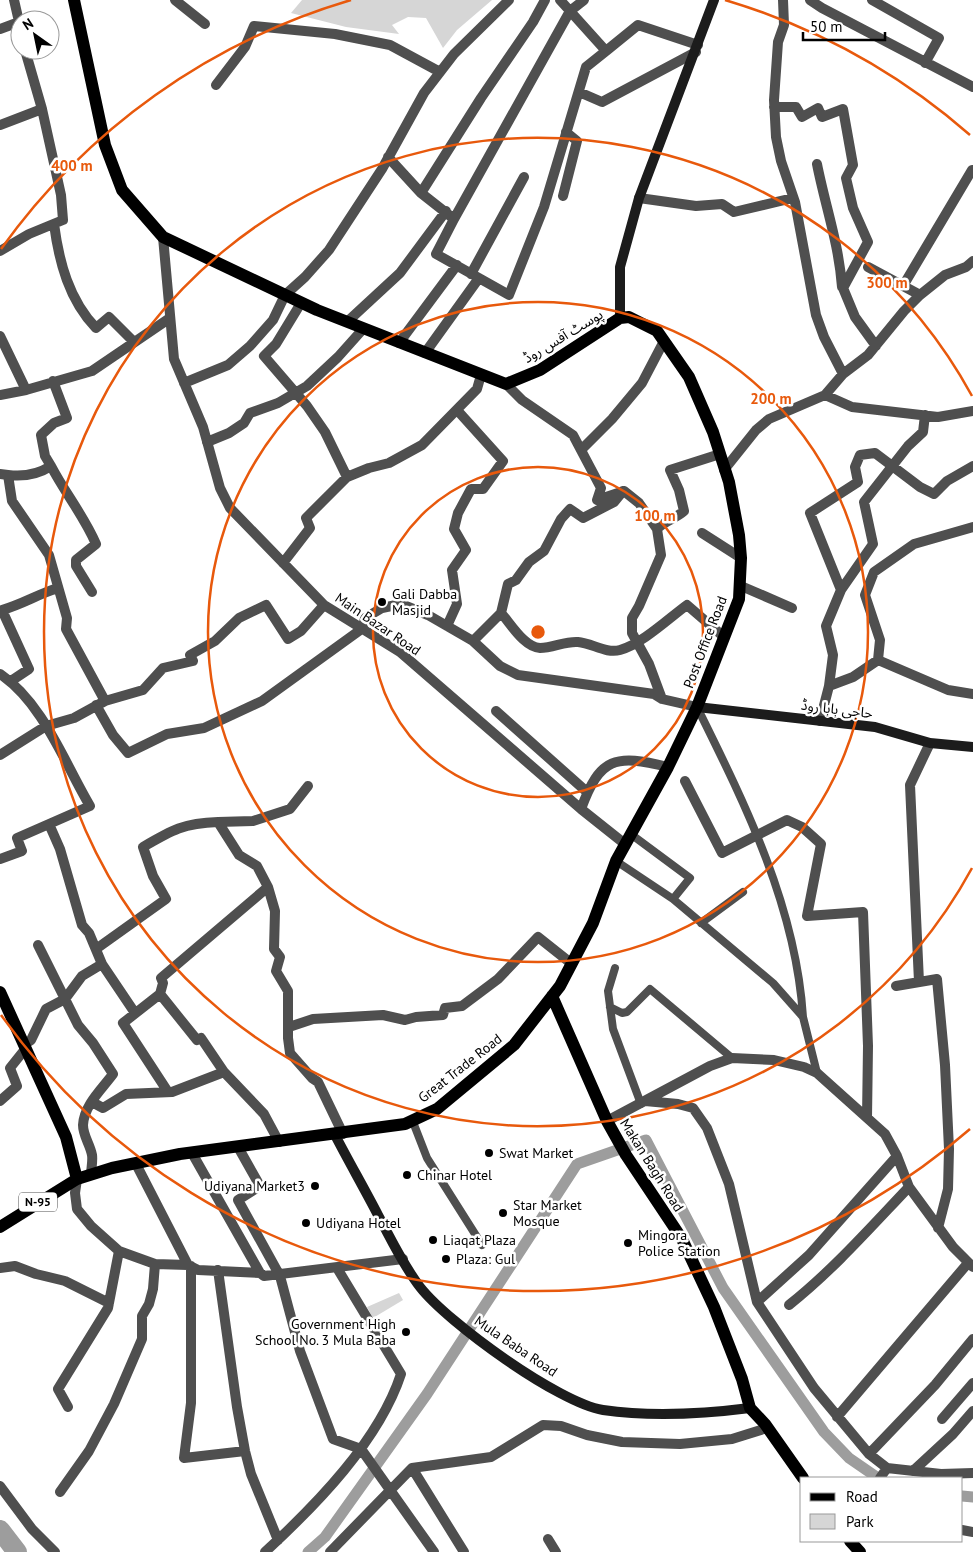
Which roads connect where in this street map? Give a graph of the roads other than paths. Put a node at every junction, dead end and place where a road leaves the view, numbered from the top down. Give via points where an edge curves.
1 (74, 0) edge
2 (175, 0) edge
3 (509, 0) edge
4 (545, 0) edge
5 (560, 0) edge
6 (584, 0) edge
7 (714, 0) edge
8 (783, 0) edge
9 (810, 0) edge
10 (872, 0) edge
11 (188, 3) edge
12 (570, 11) junction
13 (205, 24) dead end
14 (697, 48) junction
15 (606, 51) junction
16 (28, 60) edge
17 (925, 63) junction
18 (440, 72) junction
19 (216, 85) dead end
20 (973, 87) edge
21 (579, 92) junction
22 (774, 107) junction
23 (42, 108) junction
24 (0, 125) edge
25 (566, 132) junction
26 (388, 157) junction
27 (817, 164) dead end
28 (972, 170) edge
29 (524, 177) dead end
30 (421, 193) junction
31 (563, 196) dead end
32 (639, 198) junction
33 (793, 198) junction
34 (446, 211) junction
35 (454, 218) junction
36 (54, 224) junction
37 (163, 237) junction
38 (0, 251) edge
39 (457, 265) junction
40 (868, 267) dead end
41 (971, 267) edge
42 (475, 276) junction
43 (903, 286) junction
44 (842, 288) junction
45 (285, 295) junction
46 (920, 295) junction
47 (301, 303) junction
48 (170, 318) junction
49 (620, 318) junction
50 (347, 322) junction
51 (363, 329) junction
52 (0, 336) edge
53 (664, 341) junction
54 (134, 342) junction
55 (399, 343) junction
56 (876, 346) junction
57 (425, 353) junction
58 (843, 374) junction
59 (481, 375) junction
60 (54, 381) junction
61 (184, 383) junction
62 (506, 384) junction
63 (26, 390) junction
64 (295, 393) junction
65 (0, 395) edge
66 (825, 395) junction
67 (457, 410) junction
68 (973, 411) edge
69 (925, 415) junction
70 (207, 442) junction
71 (582, 449) junction
72 (720, 454) junction
73 (51, 466) junction
74 (891, 466) junction
75 (973, 466) edge
76 (724, 470) junction
77 (347, 477) junction
78 (4, 478) edge
79 (624, 491) junction
80 (657, 529) junction
81 (972, 529) edge
82 (702, 533) dead end
83 (741, 558) junction
84 (283, 563) junction
85 (741, 586) junction
86 (58, 588) junction
87 (840, 590) junction
88 (92, 592) dead end
89 (324, 604) junction
90 (792, 608) dead end
91 (501, 612) junction
92 (447, 626) junction
93 (362, 628) junction
94 (724, 637) junction
95 (473, 641) junction
96 (635, 642) junction
97 (878, 660) junction
98 (0, 674) edge
99 (11, 682) junction
100 (829, 686) junction
101 (973, 694) edge
102 (662, 699) junction
103 (100, 703) junction
104 (697, 707) junction
105 (496, 711) dead end
106 (820, 720) junction
107 (46, 726) junction
108 (930, 743) junction
109 (973, 748) edge
110 (0, 755) edge
111 (668, 767) junction
112 (685, 782) dead end
113 (308, 786) dead end
114 (587, 792) junction
115 (581, 809) junction
116 (218, 822) junction
117 (49, 824) junction
118 (756, 834) junction
119 (629, 839) junction
120 (0, 859) edge
121 (616, 861) junction
122 (268, 887) junction
123 (743, 892) dead end
124 (673, 899) junction
125 (701, 923) junction
126 (38, 945) dead end
127 (96, 949) junction
128 (102, 964) junction
129 (572, 964) junction
130 (616, 968) dead end
131 (919, 982) junction
132 (896, 986) dead end
133 (0, 992) edge
134 (160, 994) junction
135 (552, 996) junction
136 (65, 999) junction
137 (610, 1007) junction
138 (135, 1013) junction
139 (803, 1016) junction
140 (289, 1027) junction
141 (26, 1046) junction
142 (732, 1058) junction
143 (224, 1072) junction
144 (817, 1073) junction
145 (168, 1092) junction
146 (0, 1101) edge
147 (92, 1102) junction
148 (643, 1102) junction
149 (867, 1118) junction
150 (606, 1120) junction
151 (413, 1122) junction
152 (339, 1135) junction
153 (279, 1142) junction
154 (238, 1147) junction
155 (192, 1153) junction
156 (897, 1156) junction
157 (136, 1164) junction
158 (91, 1174) junction
159 (77, 1179) junction
160 (909, 1187) junction
161 (0, 1227) edge
162 (938, 1228) junction
163 (482, 1245) dead end
164 (119, 1252) junction
165 (403, 1259) junction
166 (155, 1264) junction
167 (189, 1265) junction
168 (971, 1265) edge
169 (0, 1268) edge
170 (337, 1268) junction
171 (218, 1270) junction
172 (260, 1273) junction
173 (280, 1276) junction
174 (757, 1302) junction
175 (109, 1303) junction
176 (789, 1305) dead end
177 (973, 1339) edge
178 (973, 1383) edge
179 (68, 1407) dead end
180 (750, 1408) junction
181 (973, 1411) edge
182 (837, 1417) junction
183 (942, 1419) dead end
184 (768, 1428) junction
185 (361, 1449) junction
186 (245, 1452) junction
187 (869, 1454) junction
188 (412, 1468) junction
189 (912, 1471) junction
190 (884, 1472) edge
191 (973, 1473) edge
192 (803, 1477) edge
193 (0, 1486) edge
194 (391, 1490) junction
195 (60, 1492) dead end
196 (548, 1539) dead end
197 (278, 1540) junction
198 (850, 1542) edge
199 (55, 1552) edge
200 (265, 1552) edge
201 (330, 1552) edge
202 (434, 1552) edge
203 (464, 1552) edge
204 (556, 1552) edge
205 (858, 1552) edge

1 - 37 main road via 104,145 122,190
2 - 11 street
3 - 18 street
4 - 30 street
5 - 12 street
6 - 12 street
7 - 14 main road
8 - 22 street via 784,25 778,42
9 - 17 street
10 - 17 street via 939,38
11 - 13 street
12 - 15 street
12 - 35 street
14 - 15 street via 638,25
14 - 21 street via 602,102
14 - 32 main road
15 - 21 street via 586,67
16 - 23 street
17 - 20 street
18 - 19 street via 390,45 335,34 254,26 245,47
18 - 26 street via 424,93
21 - 25 street
22 - 33 street via 781,161
22 - 44 street via 796,107 802,117 818,108 822,117 843,109 853,164 846,178 853,208 868,242
23 - 24 street
23 - 36 street via 61,195 62,220
25 - 31 street via 577,142
25 - 42 street via 544,207 508,294
26 - 30 street
26 - 45 street via 329,250
27 - 44 street via 825,206 837,240
28 - 43 street
29 - 42 street
30 - 34 street
32 - 33 street via 696,206 722,204 734,212
32 - 49 main road via 620,266
33 - 58 street via 816,315
34 - 35 street
34 - 50 street via 400,273
35 - 39 street via 436,254
36 - 38 street
36 - 54 street via 58,255 83,314 96,328 109,317
37 - 45 main road
37 - 48 street, Main Bazar Road
39 - 42 street
39 - 55 street
40 - 43 street
41 - 46 street via 946,275
42 - 57 street
43 - 46 street
44 - 56 street via 855,317
45 - 47 main road
45 - 61 street via 273,320 243,352 228,365
46 - 56 street
47 - 50 main road
47 - 64 street via 276,344 264,356
48 - 54 street
48 - 61 street, Main Bazar Road via 174,359
49 - 53 main road, پوسٹ آفس روڈ via 629,317 657,331
49 - 62 main road, پوسٹ آفس روڈ via 540,370
50 - 51 main road
51 - 55 main road
51 - 64 street via 332,363
52 - 63 street
53 - 71 street via 642,383
53 - 72 main road, پوسٹ آفس روڈ via 689,377
54 - 60 street via 92,371
55 - 57 main road
56 - 58 street
57 - 59 main road
58 - 66 street
59 - 62 main road
59 - 67 street via 477,389
60 - 63 street
60 - 73 street via 67,418 54,423 41,435 45,456
61 - 70 street, Main Bazar Road
62 - 71 street via 522,400 574,436
63 - 65 street
64 - 70 street via 250,413 244,423
64 - 77 street via 325,432
66 - 69 street via 852,407
66 - 76 street via 770,419 756,430
67 - 77 street via 422,445 403,457
67 - 92 street via 503,461 483,489 471,489 458,513 454,530 466,550 452,570 457,604
68 - 69 street via 938,417
69 - 74 street via 923,432
70 - 84 street, Main Bazar Road via 220,488 230,508
71 - 79 street via 601,488 597,500
72 - 76 main road, پوسٹ آفس روڈ
72 - 80 street via 670,470 684,511
73 - 78 street via 23,477
73 - 88 street via 84,517 96,544 76,560 76,566
74 - 75 street via 934,494 947,481
74 - 87 street via 864,502 873,544
74 - 87 street via 875,453 860,455 855,467 858,482 810,513
76 - 83 main road, Post Office Road via 729,482
77 - 84 street via 306,518 310,528
78 - 86 street via 12,501 49,555
79 - 80 street via 639,503
79 - 91 street via 614,502 583,518 570,509 544,551 508,584
80 - 96 street via 662,555 632,618
81 - 97 street via 914,544 874,572 865,595 880,640
82 - 83 street
83 - 85 main road, Post Office Road
84 - 89 street, Main Bazar Road
85 - 90 street
85 - 94 main road, Post Office Road
86 - 99 street via 2,610 29,669
86 - 103 street via 67,618 66,629
87 - 100 street via 826,626 833,655
89 - 93 street, Main Bazar Road
89 - 103 street via 301,631 288,639 266,605 258,608 239,618 215,641 190,655 193,661 163,668 143,690
91 - 95 street
91 - 96 street via 528,644 541,648 579,642 620,650
92 - 93 street via 428,614 401,604 382,608 366,618
92 - 95 street
93 - 103 street via 262,701 204,728 167,734 128,753 113,735
93 - 115 street, Main Bazar Road via 408,658
94 - 96 street via 687,605
94 - 104 main road, Post Office Road
95 - 102 street via 500,666 518,675 654,694
96 - 102 street via 649,664
97 - 100 street via 853,677
97 - 101 street via 948,690
98 - 99 street
99 - 107 street
100 - 106 street
102 - 104 street
103 - 107 street via 74,718
104 - 106 main road, حاجی بابا روڈ
104 - 111 main road, Great Trade Road
104 - 118 street
105 - 114 street
106 - 108 main road, حاجی بابا روڈ via 875,727
107 - 110 street
107 - 117 street via 90,806
108 - 109 main road, حاجی بابا روڈ
108 - 131 street via 910,785
111 - 114 street via 645,761 620,760 602,768
111 - 119 main road, Great Trade Road
112 - 118 street via 722,853
113 - 116 street via 290,809 253,821
114 - 115 street
115 - 119 street, Main Bazar Road
116 - 122 street via 238,855 257,866
116 - 127 street via 174,828 143,847 153,876 166,899
117 - 120 street via 17,838 22,851
117 - 127 street via 60,849 82,925
118 - 139 street via 791,931 801,983
118 - 149 street via 787,820 802,827 821,844 807,916 863,912
119 - 121 main road, Great Trade Road
119 - 124 street via 690,878
121 - 124 street
121 - 129 main road, Great Trade Road via 593,923
122 - 134 street via 161,978
122 - 140 street via 275,911 274,949 280,957 276,971 288,990
123 - 125 street
124 - 125 street
125 - 139 street via 773,983
126 - 136 street
127 - 128 street
128 - 136 street via 82,976
128 - 138 street
129 - 135 main road, Great Trade Road
129 - 140 street via 538,937 498,979 462,1006 445,1008 443,1015 404,1020 382,1015 313,1019
130 - 137 street via 608,991
131 - 132 street
131 - 162 street via 937,978 945,1064 950,1149 948,1189
133 - 141 main road
134 - 138 street
134 - 143 street via 197,1040 202,1038
135 - 150 main road, Makan Bagh Road
135 - 151 main road, Great Trade Road via 514,1045 437,1109
136 - 141 street via 46,1009
136 - 147 street via 78,1025 94,1043 113,1074
137 - 142 street via 627,1012 650,989
137 - 148 street via 612,1029
138 - 145 street via 122,1023
139 - 144 street
140 - 152 street via 290,1053 318,1082
141 - 146 street via 10,1068 17,1086
141 - 159 main road via 66,1137
142 - 144 street via 774,1060 804,1066
142 - 148 street via 710,1066
143 - 145 street
143 - 153 street via 264,1114
144 - 149 street
145 - 147 street via 126,1094 103,1108
147 - 158 street via 83,1125 92,1154
148 - 150 street
148 - 174 street via 693,1108 707,1128 729,1184
149 - 156 street via 885,1134
150 - 180 main road, Makan Bagh Road via 682,1239 714,1307
151 - 152 main road, Great Trade Road
151 - 163 street via 427,1158
152 - 153 main road, Great Trade Road
152 - 165 main road, Mula Baba Road
153 - 154 main road, Great Trade Road
154 - 155 main road, Great Trade Road
154 - 173 street via 260,1186 238,1200
155 - 157 main road, Great Trade Road
155 - 172 street
156 - 160 street
156 - 174 street via 809,1254
157 - 158 main road, Great Trade Road
157 - 167 street
158 - 159 main road, Great Trade Road
159 - 161 main road, Great Trade Road / N-95
159 - 164 street via 78,1209
160 - 162 street
160 - 176 street via 853,1246
162 - 168 street
164 - 166 street
164 - 175 street
165 - 170 street
165 - 180 main road, Mula Baba Road via 420,1286 445,1312 489,1348 569,1398 602,1410 695,1415
166 - 167 street
166 - 195 street via 154,1289 142,1316 142,1339 125,1380 89,1452
167 - 171 street via 198,1270
167 - 186 street via 191,1403 184,1458
168 - 182 street
169 - 175 street via 15,1266 65,1281
170 - 173 street
170 - 185 street via 401,1374 394,1396
171 - 172 street
171 - 186 street
172 - 173 street
173 - 185 street via 300,1351 333,1440
174 - 182 street
175 - 179 street via 58,1389
177 - 187 street via 935,1385
178 - 183 street
180 - 184 main road, Makan Bagh Road
181 - 189 street
182 - 187 street
184 - 188 street via 732,1439 680,1444 622,1442 561,1426 544,1425 492,1457
184 - 192 main road, Makan Bagh Road
185 - 194 street
185 - 197 street
186 - 197 street
187 - 190 street
188 - 194 street
188 - 203 street
189 - 190 street
189 - 191 street
193 - 199 street via 32,1529
194 - 201 street
194 - 202 street
196 - 204 street
197 - 200 street
198 - 205 main road

